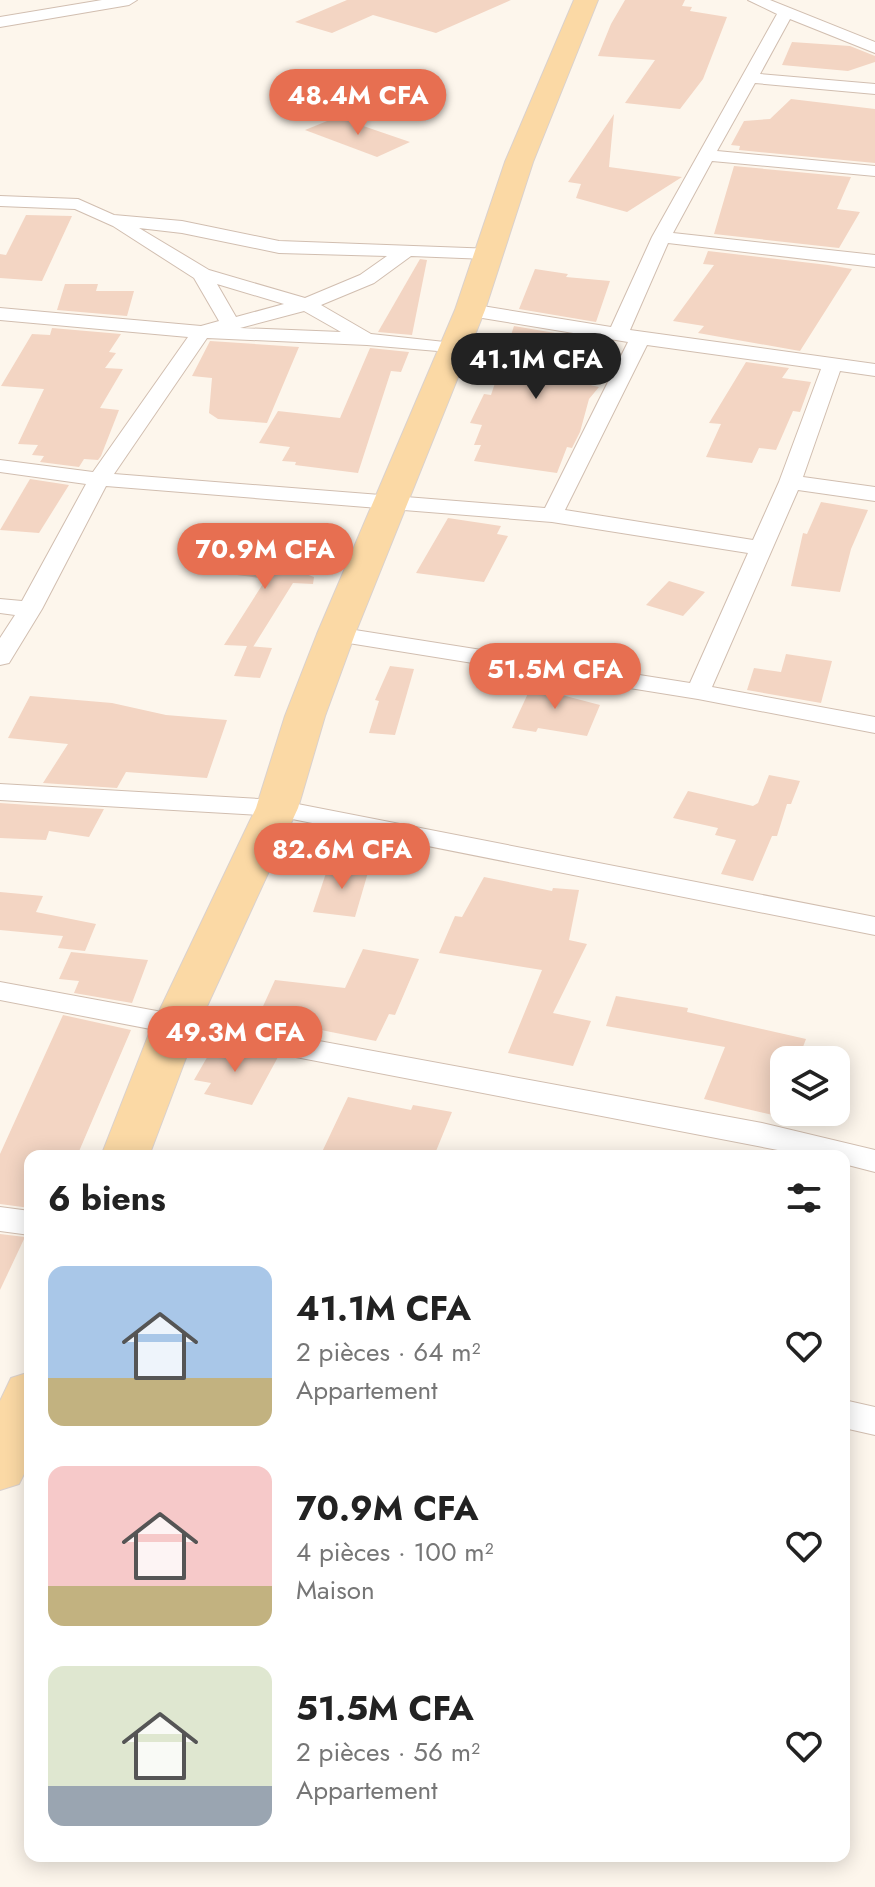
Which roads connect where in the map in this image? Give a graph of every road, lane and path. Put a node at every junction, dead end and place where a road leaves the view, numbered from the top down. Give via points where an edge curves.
1 (129, 0) edge
2 (586, 0) edge
3 (756, 0) edge
4 (786, 12) junction
5 (0, 22) edge
6 (875, 48) edge
7 (751, 78) junction
8 (875, 89) edge
9 (705, 155) junction
10 (875, 171) edge
11 (0, 201) edge
12 (110, 220) junction
13 (661, 237) junction
14 (405, 252) junction
15 (487, 253) junction
16 (875, 261) edge
17 (202, 274) junction
18 (306, 304) junction
19 (470, 310) junction
20 (0, 314) edge
21 (230, 324) junction
22 (201, 332) junction
23 (618, 334) junction
24 (640, 338) junction
25 (367, 339) junction
26 (454, 349) junction
27 (833, 364) junction
28 (875, 370) edge
29 (0, 466) edge
30 (99, 479) junction
31 (790, 482) junction
32 (875, 494) edge
33 (390, 504) junction
34 (552, 515) junction
35 (762, 548) junction
36 (0, 606) edge
37 (30, 609) junction
38 (336, 634) junction
39 (0, 658) edge
40 (698, 692) junction
41 (875, 725) edge
42 (0, 792) edge
43 (277, 808) junction
44 (875, 926) edge
45 (0, 991) edge
46 (175, 1026) junction
47 (127, 1150) edge
48 (829, 1150) edge
49 (850, 1155) edge
50 (875, 1161) edge
51 (0, 1219) edge
52 (24, 1222) edge
53 (24, 1408) edge
54 (850, 1415) edge
55 (875, 1421) edge
56 (0, 1468) edge

1 - 5 street
2 - 15 main road
3 - 4 street
4 - 6 street
4 - 7 street
7 - 8 street
7 - 9 street
9 - 10 street
9 - 13 street
11 - 12 street via 78,204
12 - 14 street via 182,227 279,247
12 - 17 street
13 - 16 street
13 - 23 street
14 - 15 street
14 - 18 street via 367,279
15 - 19 main road
17 - 18 street
17 - 21 street
18 - 21 street
18 - 25 street
19 - 23 street
19 - 26 main road
20 - 22 street
21 - 22 street
22 - 25 street
22 - 30 street
23 - 24 street
24 - 27 street
24 - 34 street
25 - 26 street
26 - 33 main road
27 - 28 street
27 - 31 street
29 - 30 street
30 - 33 street
30 - 37 street
31 - 32 street
31 - 35 street
33 - 34 street
33 - 38 main road
34 - 35 street
35 - 40 street
36 - 37 street
37 - 39 street
38 - 40 street
38 - 43 main road
40 - 41 street
42 - 43 street
43 - 44 street
43 - 46 main road
45 - 46 street
46 - 47 main road
46 - 48 street
49 - 50 street
51 - 52 street
53 - 56 main road
54 - 55 street

